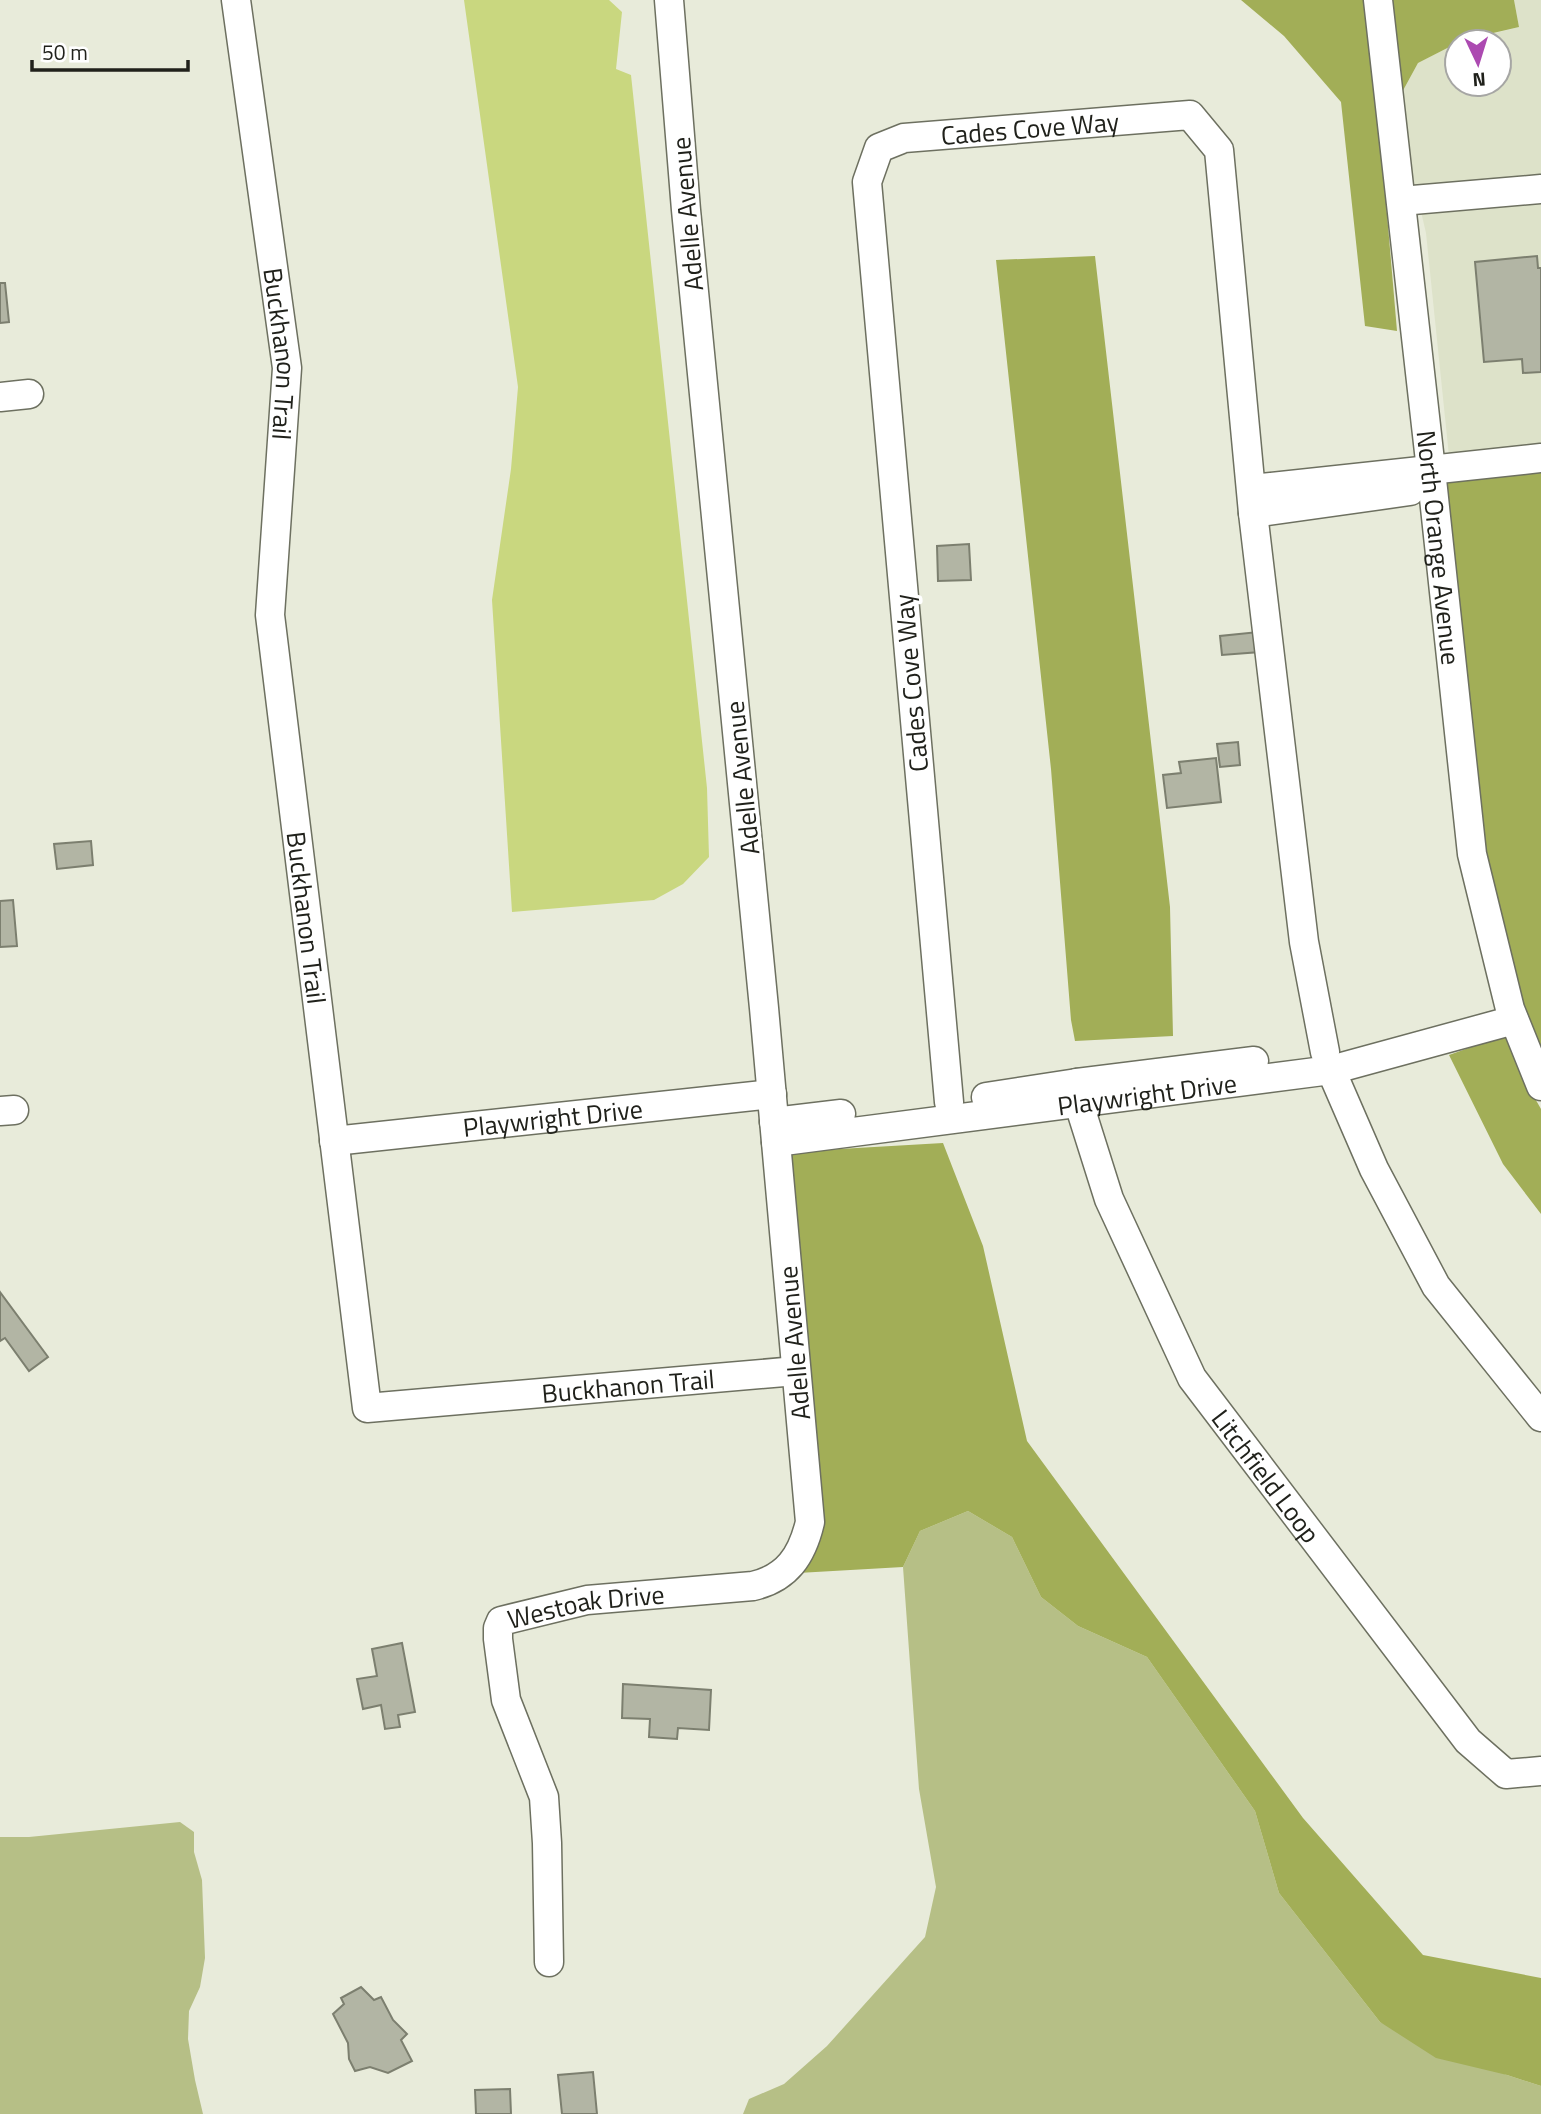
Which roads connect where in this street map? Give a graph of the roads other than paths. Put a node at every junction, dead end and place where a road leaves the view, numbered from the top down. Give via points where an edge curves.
1 (236, 0) edge
2 (669, 0) edge
3 (1378, 0) edge
4 (1541, 189) edge
5 (1401, 201) junction
6 (29, 394) dead end
7 (0, 397) edge
8 (1541, 458) edge
9 (1432, 479) junction
10 (1253, 501) junction
11 (1512, 1014) junction
12 (1328, 1061) junction
13 (1541, 1086) edge
14 (1078, 1093) junction
15 (772, 1094) junction
16 (949, 1102) junction
17 (775, 1132) junction
18 (334, 1141) junction
19 (796, 1371) junction
20 (1541, 1416) edge
21 (798, 1554) joint
22 (1541, 1771) edge
23 (549, 1962) dead end

1 - 18 street, Buckhanon Trail via 287,368 270,615
2 - 15 street, Adelle Avenue via 685,210
3 - 5 street, North Orange Avenue
4 - 5 street
5 - 9 street, North Orange Avenue
6 - 7 street
8 - 9 street
9 - 10 street
9 - 11 street, North Orange Avenue via 1472,854
10 - 12 street, Cades Cove Way via 1304,942
10 - 16 street, Cades Cove Way via 1219,150 1190,115 904,138 879,148 867,181
11 - 12 street, Playwright Drive
11 - 13 street, North Orange Avenue
12 - 14 street, Playwright Drive
12 - 20 street via 1374,1169 1436,1286
14 - 16 street, Playwright Drive
14 - 17 street, Playwright Drive
14 - 22 street, Litchfield Loop via 1109,1199 1192,1378 1468,1741 1506,1774
15 - 17 street, Adelle Avenue
15 - 18 street, Playwright Drive
16 - 17 street, Playwright Drive
17 - 19 street, Adelle Avenue
18 - 19 street, Buckhanon Trail via 367,1408
19 - 21 street, Adelle Avenue via 810,1522
21 - 23 street, Westoak Drive via 785,1572 753,1587 587,1600 501,1621 498,1639 506,1700 544,1797

